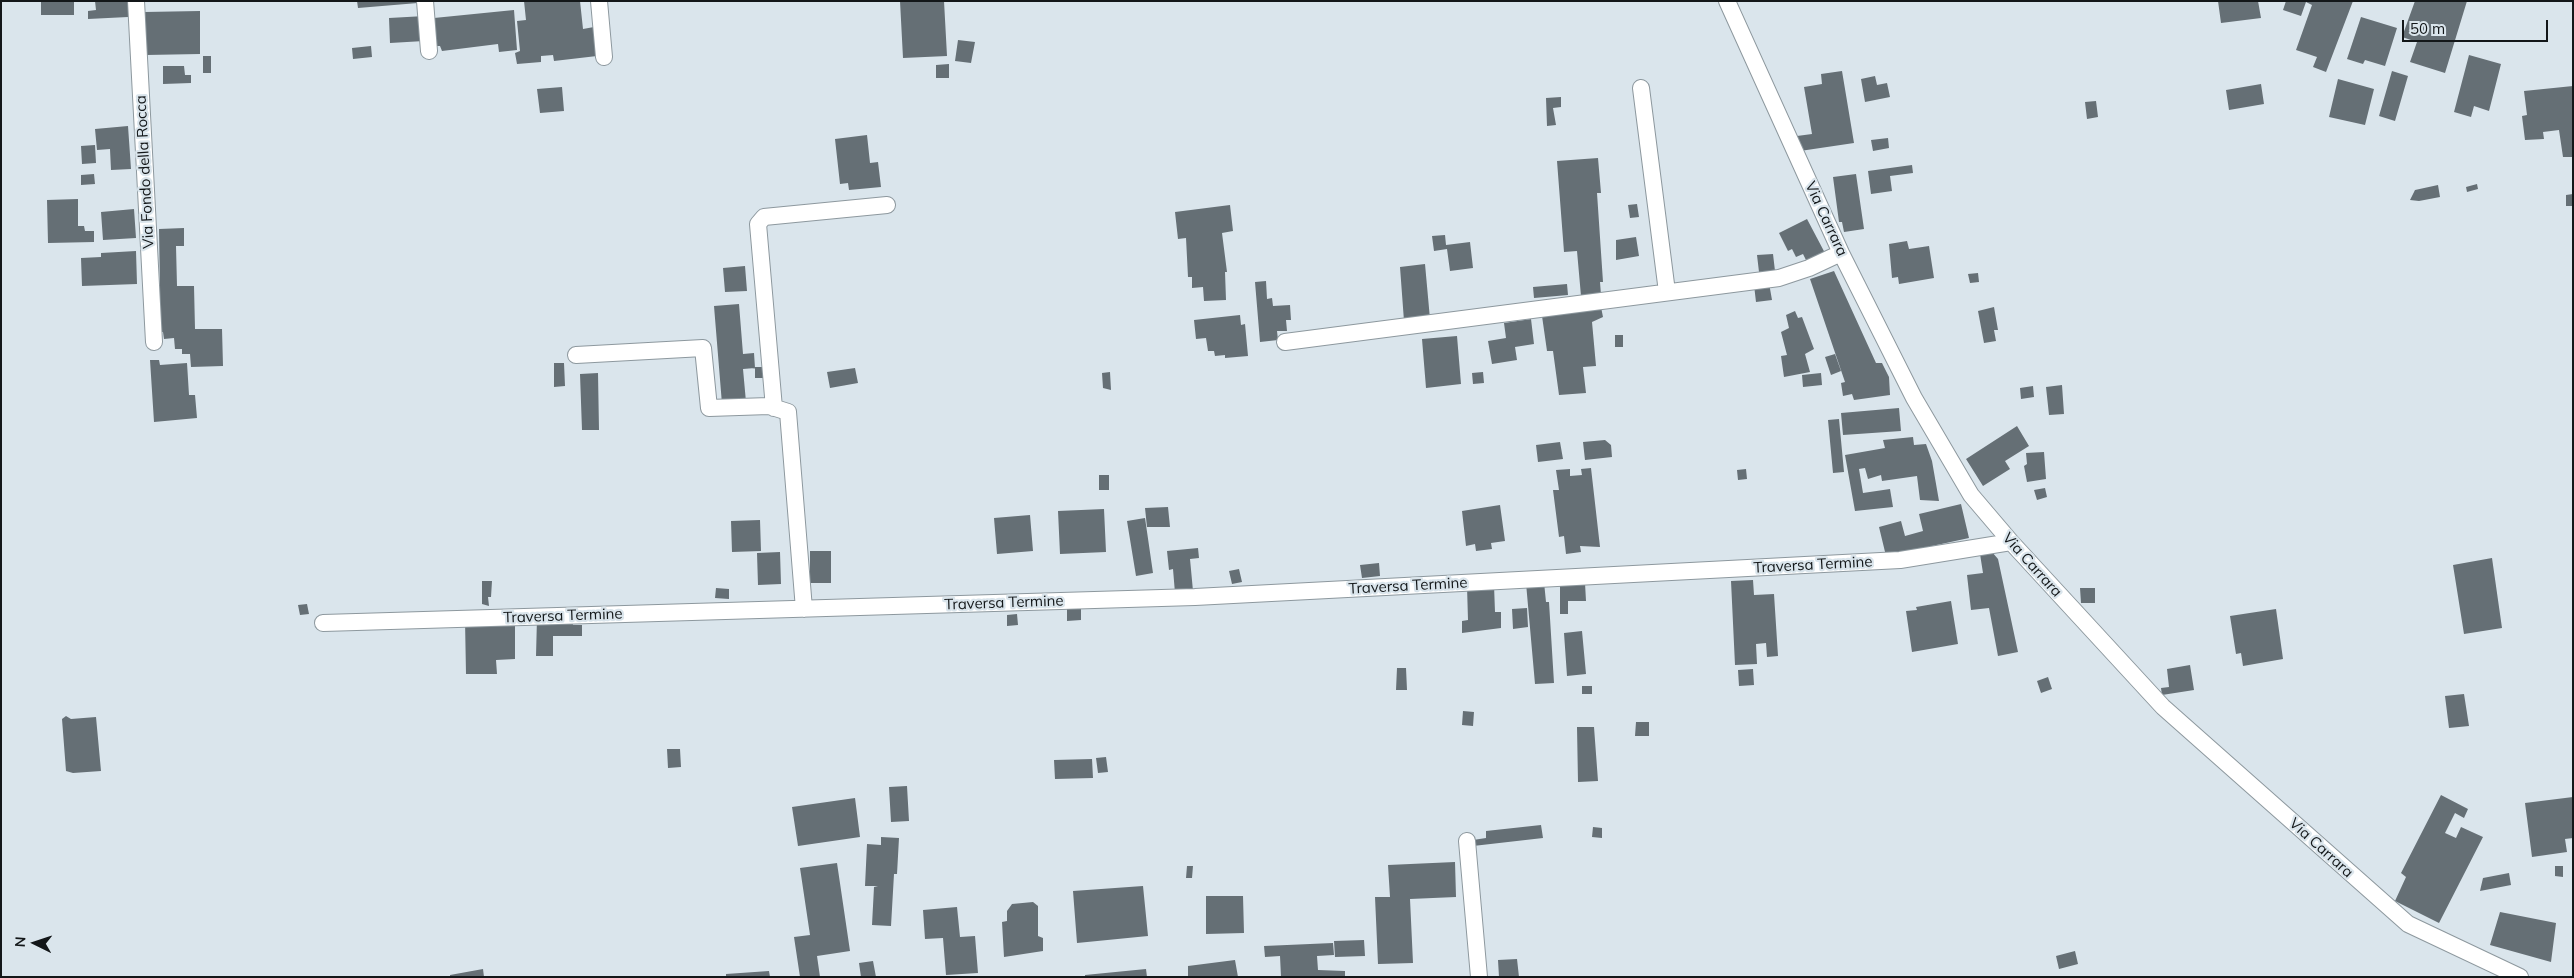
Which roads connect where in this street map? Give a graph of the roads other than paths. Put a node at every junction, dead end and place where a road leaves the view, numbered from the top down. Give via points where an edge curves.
1 (136, 1) edge
2 (425, 1) edge
3 (599, 1) edge
4 (1727, 1) edge
5 (429, 51) dead end
6 (604, 57) dead end
7 (1642, 88) dead end
8 (887, 205) dead end
9 (1841, 253) junction
10 (1667, 292) junction
11 (154, 342) dead end
12 (1285, 342) dead end
13 (576, 354) dead end
14 (774, 408) junction
15 (2011, 542) junction
16 (804, 609) junction
17 (322, 623) dead end
18 (1467, 841) dead end
19 (1479, 977) edge
20 (2520, 977) edge

1 - 11 street, Via Fondo della Rocca
2 - 5 street
3 - 6 street
4 - 9 street, Via Carrara
7 - 10 street
8 - 14 street via 764,217 758,224
9 - 10 street via 1779,278
9 - 15 street, Via Carrara via 1914,398 1971,495
10 - 12 street
13 - 14 street via 703,348 709,408
14 - 16 street via 788,412
15 - 16 street, Traversa Termine via 1890,561 1195,597
15 - 20 street, Via Carrara via 2163,707 2408,924
16 - 17 street, Traversa Termine
18 - 19 street

